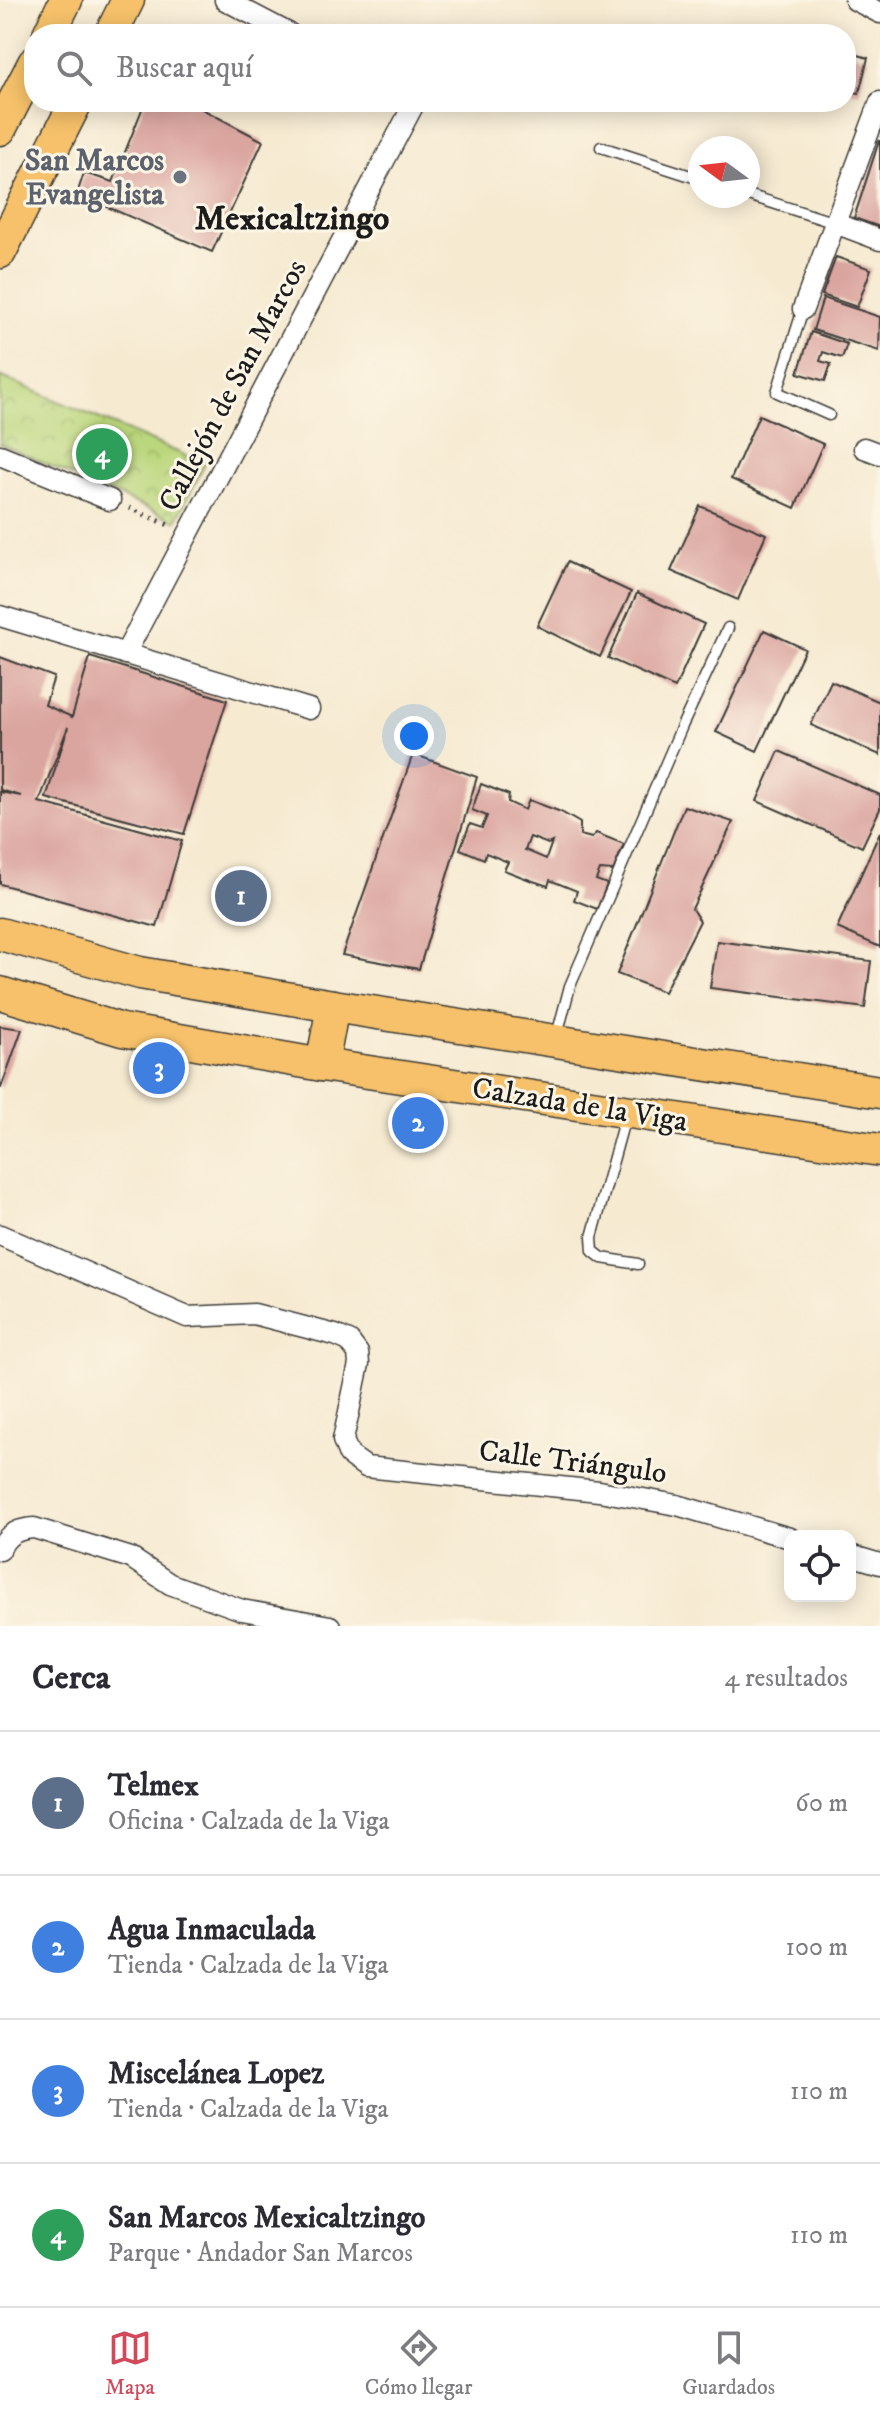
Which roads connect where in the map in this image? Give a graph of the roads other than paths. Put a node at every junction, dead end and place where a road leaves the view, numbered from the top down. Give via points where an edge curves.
1 (66, 0) edge
2 (128, 0) edge
3 (225, 0) edge
4 (855, 0) edge
5 (880, 13) edge
6 (54, 24) edge
7 (116, 24) edge
8 (271, 24) edge
9 (24, 82) edge
10 (880, 102) edge
11 (71, 112) edge
12 (410, 112) edge
13 (0, 129) edge
14 (601, 147) dead end
15 (688, 175) edge
16 (760, 199) edge
17 (835, 223) junction
18 (880, 240) edge
19 (0, 252) edge
20 (803, 309) joint
21 (829, 415) dead end
22 (0, 455) edge
23 (110, 500) road end
24 (0, 616) edge
25 (728, 628) dead end
26 (125, 654) junction
27 (309, 709) dead end
28 (0, 934) edge
29 (0, 993) edge
30 (333, 1006) junction
31 (555, 1040) junction
32 (322, 1065) junction
33 (880, 1092) edge
34 (627, 1111) junction
35 (880, 1150) edge
36 (0, 1235) edge
37 (638, 1264) dead end
38 (784, 1536) edge
39 (0, 1550) edge
40 (856, 1557) edge
41 (880, 1564) edge
42 (330, 1626) edge

1 - 6 main road
2 - 7 main road
3 - 8 street
4 - 5 street
9 - 13 main road
10 - 17 street
11 - 19 main road
12 - 26 street, Callejón de San Marcos
14 - 15 lane
16 - 17 lane
17 - 18 street
17 - 20 street
20 - 21 lane via 777,392
22 - 23 street
24 - 26 street
25 - 31 lane via 570,986
26 - 27 street
28 - 30 main road, Calzada de la Viga via 140,973
29 - 32 main road, Calzada de la Viga via 122,1030
30 - 31 main road, Calzada de la Viga
30 - 32 main road
31 - 33 main road, Calzada de la Viga
32 - 34 main road, Calzada de la Viga
34 - 35 main road, Calzada de la Viga
34 - 37 lane via 592,1237 593,1251 602,1258
36 - 38 street, Calle Triángulo via 187,1317 254,1314 349,1341 359,1364 343,1440 349,1455 366,1467 599,1491 677,1505
39 - 42 street via 20,1529 34,1528 131,1558 170,1584 242,1610
40 - 41 street

